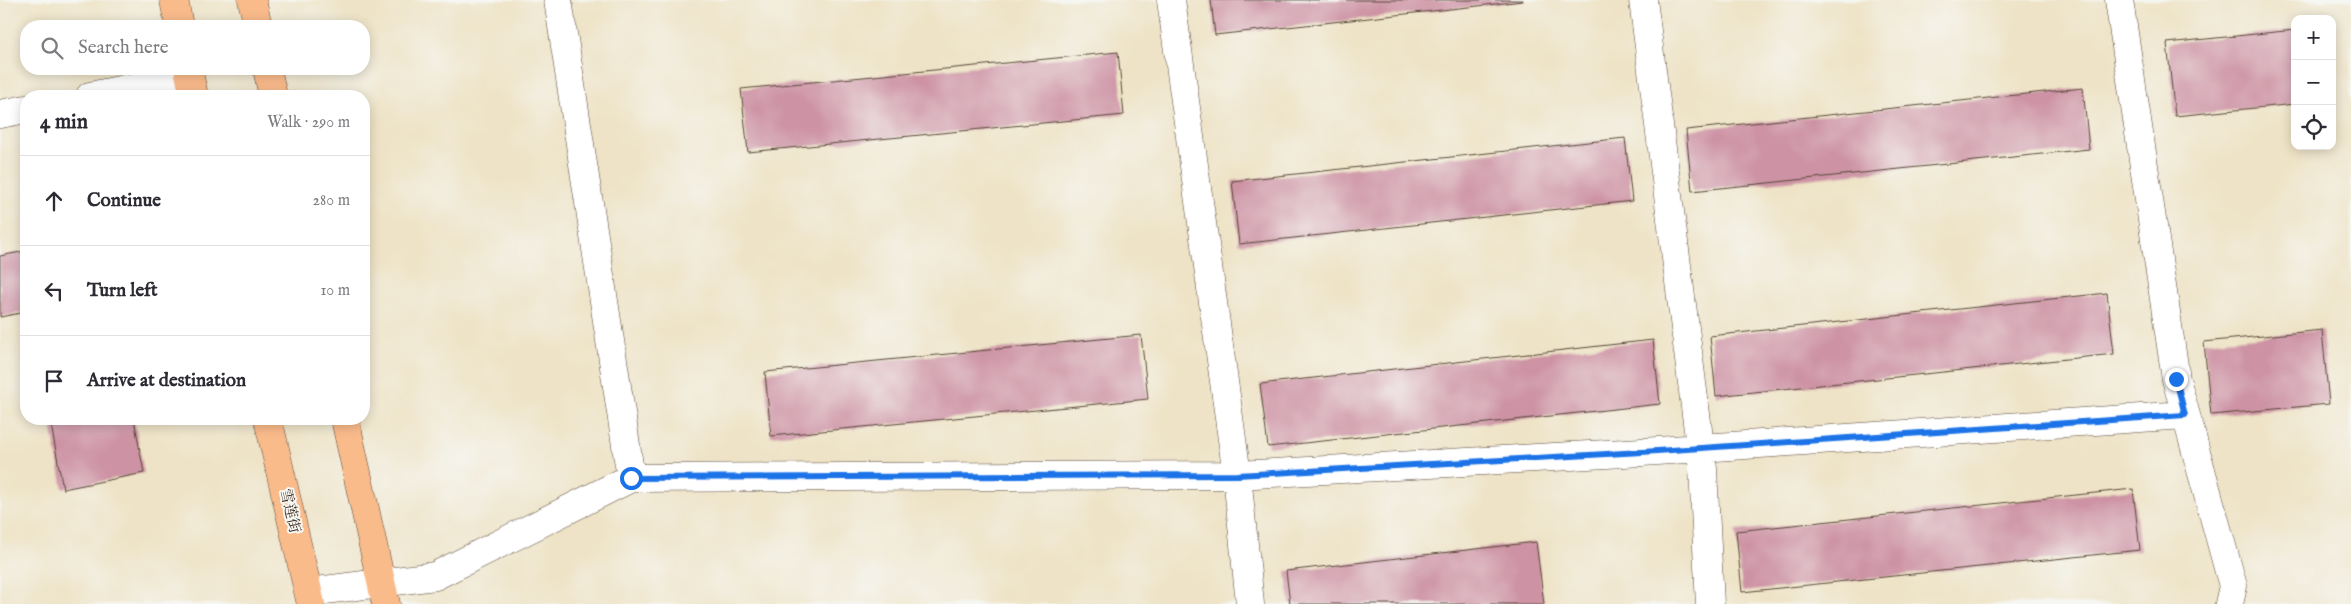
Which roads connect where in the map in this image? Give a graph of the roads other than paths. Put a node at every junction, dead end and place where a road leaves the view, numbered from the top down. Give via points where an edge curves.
1 (174, 0) edge
2 (252, 0) edge
3 (558, 0) edge
4 (1171, 0) edge
5 (1643, 0) edge
6 (2119, 0) edge
7 (178, 20) edge
8 (257, 20) edge
9 (268, 75) edge
10 (190, 80) edge
11 (128, 90) edge
12 (272, 90) edge
13 (20, 110) edge
14 (0, 114) edge
15 (2185, 415) junction
16 (269, 425) edge
17 (346, 425) edge
18 (1700, 448) junction
19 (1237, 475) junction
20 (631, 478) junction
21 (384, 594) edge
22 (310, 598) edge
23 (1250, 604) edge
24 (1710, 604) edge
25 (2229, 604) edge

1 - 7 main road
2 - 8 main road
3 - 20 street
4 - 19 street
5 - 18 street
6 - 15 street via 2176,379
9 - 12 main road
10 - 11 street
13 - 14 street
15 - 18 street
15 - 25 street via 2233,586
16 - 22 main road, 雪莲街
17 - 21 main road
18 - 19 street
18 - 24 street
19 - 20 street
19 - 23 street
20 - 21 street via 435,576
21 - 22 street

